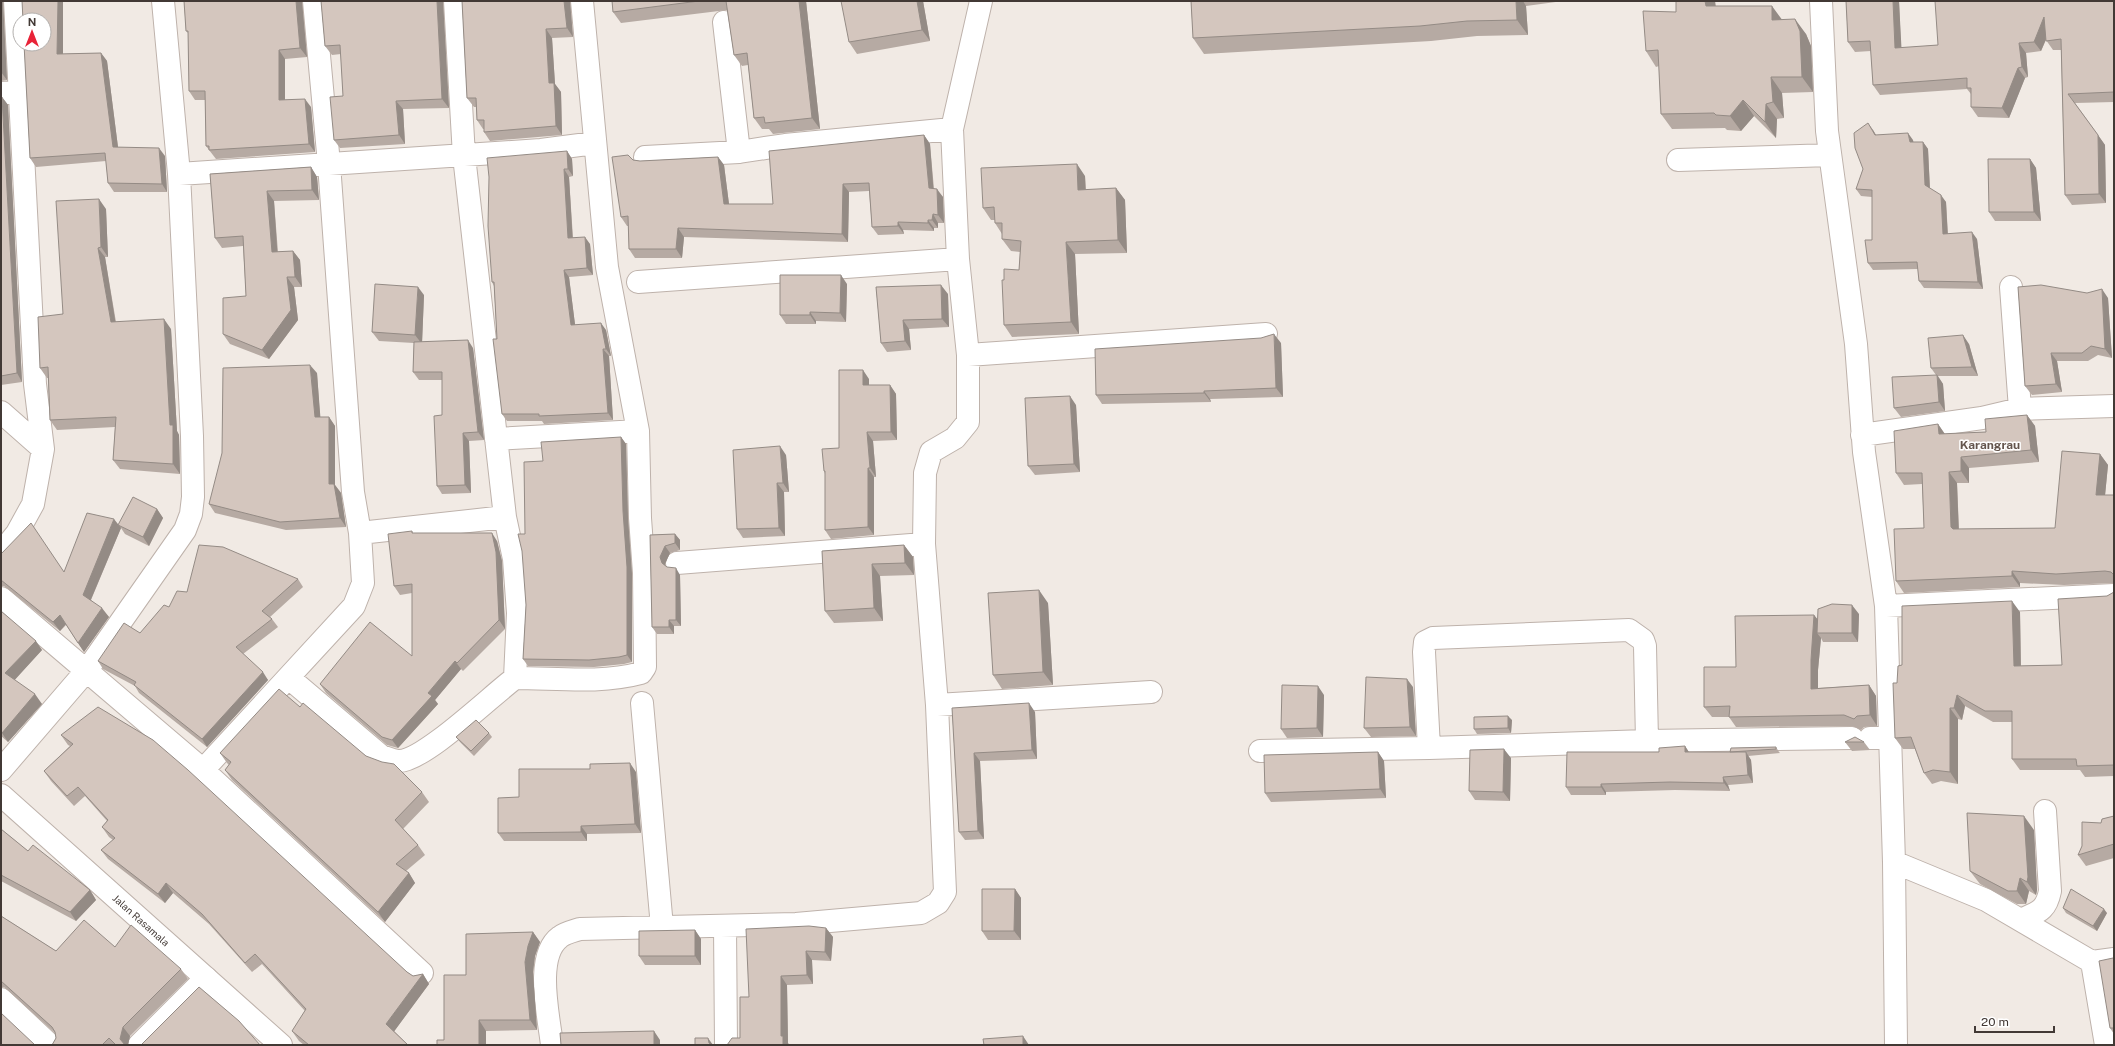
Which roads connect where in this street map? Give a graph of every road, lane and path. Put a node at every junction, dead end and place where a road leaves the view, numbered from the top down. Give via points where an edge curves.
1 (15, 1) edge
2 (163, 1) edge
3 (314, 1) edge
4 (455, 1) edge
5 (582, 1) edge
6 (981, 1) edge
7 (1821, 1) edge
8 (724, 22) dead end
9 (11, 92) edge
10 (952, 129) junction
11 (595, 142) junction
12 (739, 152) junction
13 (1830, 155) junction
14 (464, 156) junction
15 (645, 157) dead end
16 (1678, 160) dead end
17 (329, 164) junction
18 (179, 174) junction
19 (958, 259) junction
20 (638, 282) dead end
21 (2011, 287) dead end
22 (1266, 334) dead end
23 (968, 355) junction
24 (2114, 406) edge
25 (2020, 408) junction
26 (1, 412) edge
27 (638, 431) junction
28 (1862, 435) junction
29 (496, 439) junction
30 (43, 449) junction
31 (505, 517) junction
32 (360, 533) junction
33 (924, 544) junction
34 (1, 553) edge
35 (677, 563) dead end
36 (2114, 595) edge
37 (1, 598) edge
38 (1886, 606) junction
39 (87, 670) junction
40 (289, 678) junction
41 (515, 678) junction
42 (1151, 692) dead end
43 (642, 702) dead end
44 (937, 705) junction
45 (1871, 738) junction
46 (1648, 741) junction
47 (1429, 748) junction
48 (1260, 751) dead end
49 (1, 770) edge
50 (203, 770) junction
51 (1, 795) edge
52 (2045, 811) dead end
53 (1894, 862) junction
54 (2021, 920) junction
55 (726, 926) junction
56 (662, 927) junction
57 (2114, 958) edge
58 (2092, 962) junction
59 (422, 973) edge
60 (206, 978) junction
61 (1, 999) edge
62 (50, 1045) edge
63 (139, 1045) edge
64 (281, 1045) edge
65 (552, 1045) edge
66 (726, 1045) edge
67 (1896, 1045) edge
68 (2106, 1045) edge

1 - 9 street
2 - 18 street
3 - 17 street
4 - 14 street
5 - 11 street
6 - 10 street
7 - 13 street
8 - 12 street
9 - 30 street via 35,384
10 - 12 street via 785,145
10 - 19 street
11 - 14 street via 541,150
11 - 27 street via 609,279
12 - 15 street
13 - 16 street
13 - 28 street via 1856,344
14 - 17 street
14 - 29 street
17 - 18 street
17 - 32 street via 353,492
18 - 39 street via 192,436 192,514 185,530
19 - 20 street
19 - 23 street
21 - 25 street
22 - 23 street
23 - 33 street via 968,422 955,438 932,452 928,460 925,473
24 - 25 street
25 - 28 street via 1982,418
26 - 30 street
27 - 29 street
27 - 41 street via 645,667 641,673 630,676
28 - 38 street
29 - 31 street
30 - 34 street via 33,504 17,533
31 - 32 street
31 - 41 street via 514,559 518,613
32 - 40 street via 363,583 354,606
33 - 35 street
33 - 44 street
36 - 38 street
37 - 39 street
38 - 45 street
39 - 49 street
39 - 50 street
40 - 41 street via 381,756 400,761 446,737
40 - 50 street
42 - 44 street
43 - 56 street
44 - 55 street via 945,879 945,892 938,903 921,913 796,924
45 - 46 street
45 - 53 street
46 - 47 street
46 - 47 street via 1645,646 1643,640 1629,630 1433,638 1425,642
47 - 48 street
50 - 59 street
51 - 60 street, Jalan Rasamala
52 - 54 street via 2050,890 2048,903 2041,911
53 - 54 street via 1986,900
53 - 67 street
54 - 58 street
55 - 56 street
55 - 66 street
56 - 65 street via 580,929 560,937 549,950 544,973
57 - 58 street
58 - 68 street
60 - 63 street
60 - 64 street, Jalan Rasamala
61 - 62 street

